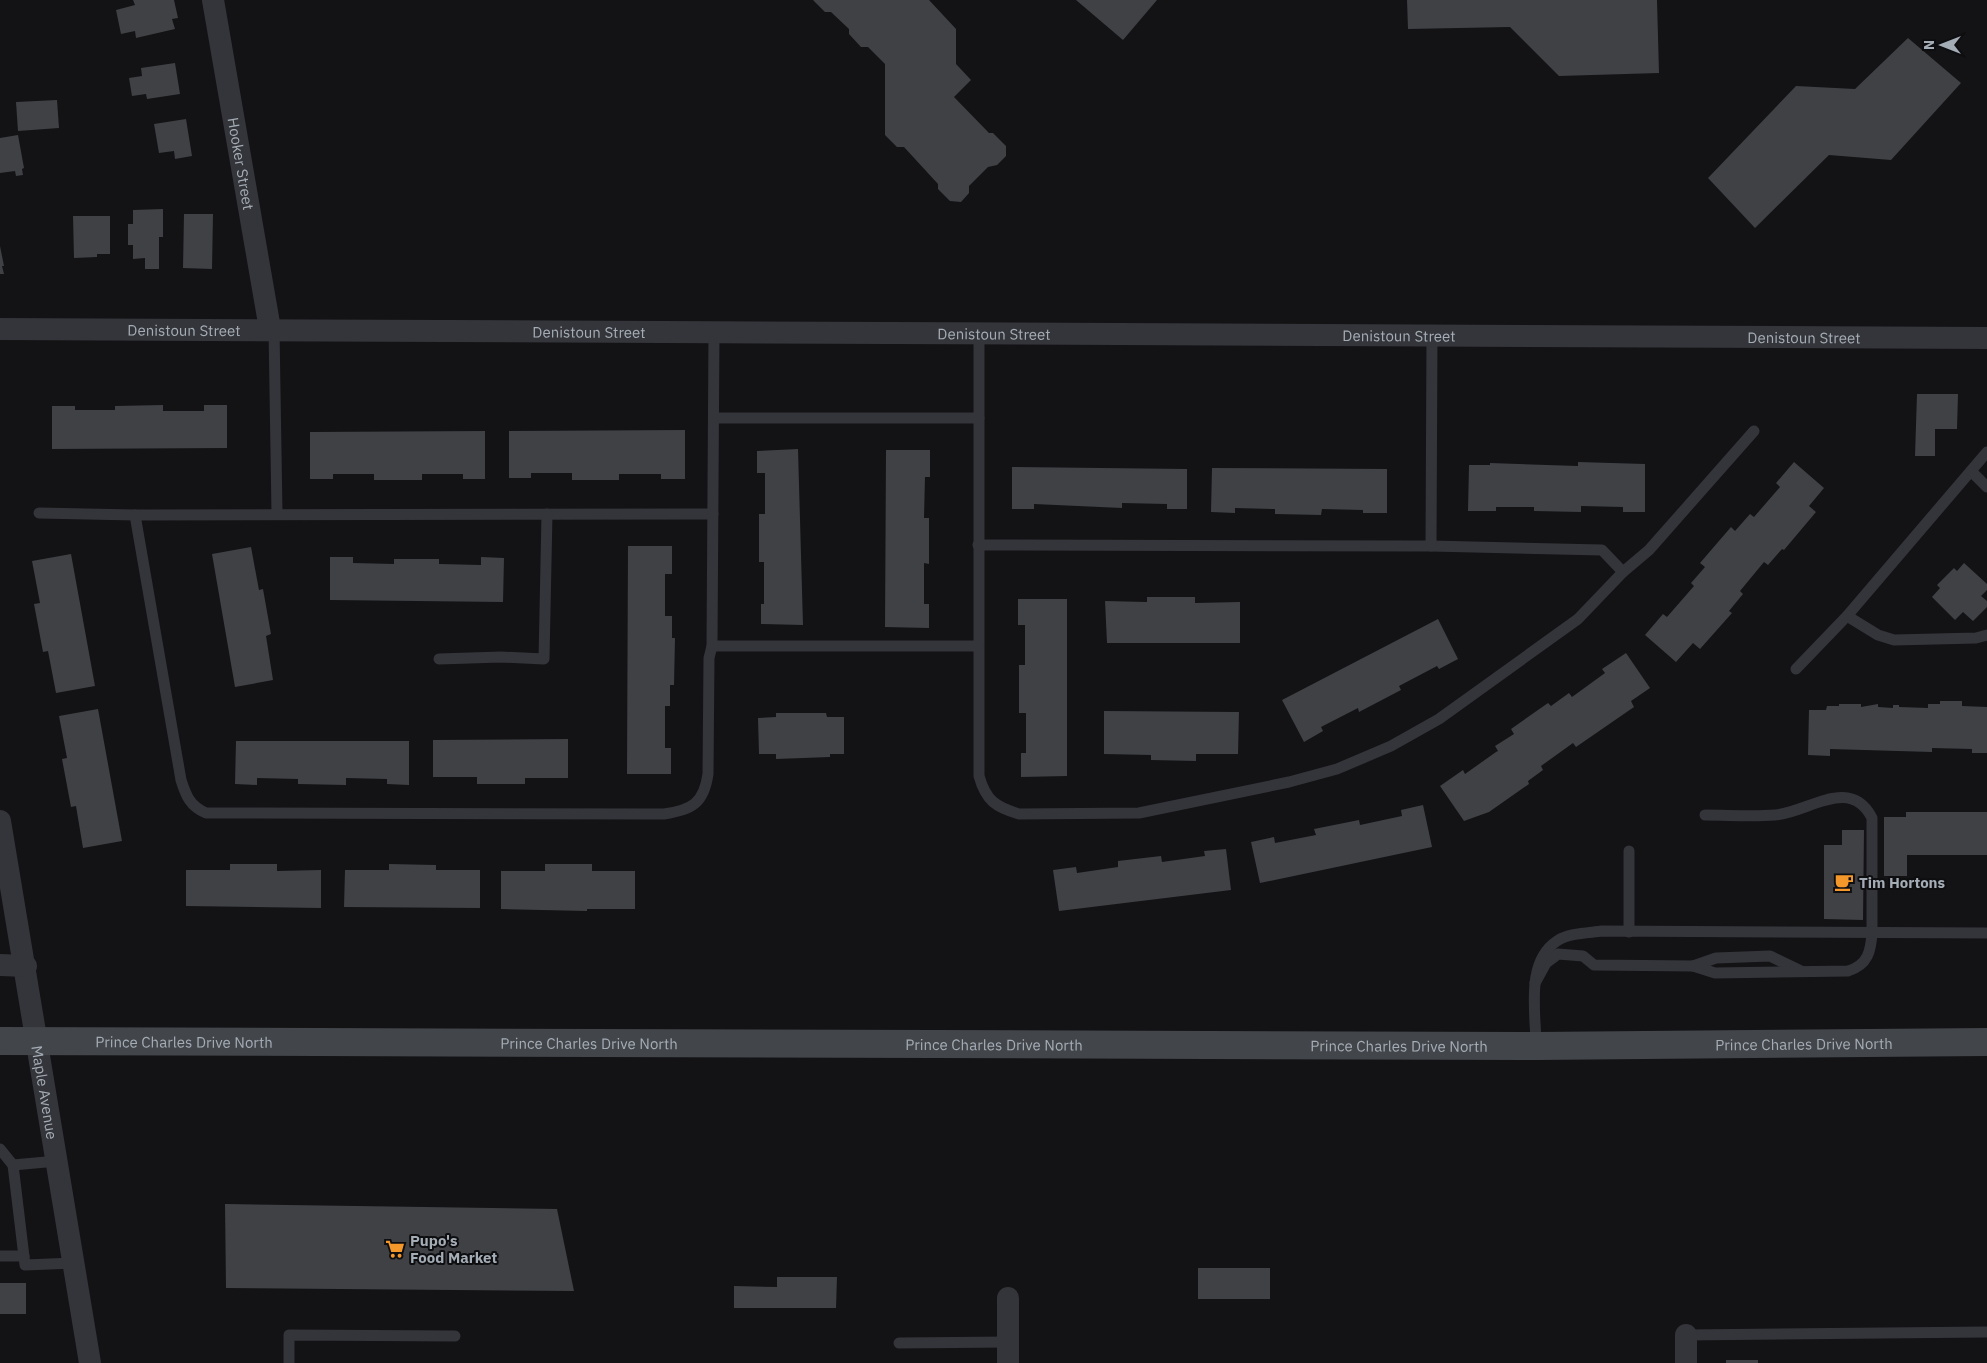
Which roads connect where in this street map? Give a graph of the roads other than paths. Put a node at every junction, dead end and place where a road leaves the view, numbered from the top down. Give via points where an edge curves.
1 (213, 0) edge
2 (0, 329) edge
3 (272, 329) junction
4 (714, 332) junction
5 (979, 333) junction
6 (1432, 335) junction
7 (1987, 338) edge
8 (714, 418) junction
9 (979, 418) junction
10 (1754, 431) dead end
11 (1987, 452) edge
12 (1971, 472) junction
13 (1987, 487) edge
14 (39, 513) dead end
15 (277, 513) junction
16 (546, 514) junction
17 (713, 514) junction
18 (136, 515) junction
19 (978, 545) junction
20 (1431, 546) junction
21 (1623, 572) junction
22 (1847, 616) junction
23 (1987, 635) edge
24 (712, 646) junction
25 (977, 646) junction
26 (439, 659) dead end
27 (1796, 669) dead end
28 (1705, 816) dead end
29 (0, 821) edge
30 (1629, 851) dead end
31 (1629, 932) junction
32 (1872, 932) junction
33 (1987, 933) edge
34 (0, 965) edge
35 (26, 966) junction
36 (1692, 966) junction
37 (1802, 972) junction
38 (1535, 983) junction
39 (0, 1041) edge
40 (38, 1042) junction
41 (1987, 1042) edge
42 (1536, 1046) junction
43 (0, 1149) edge
44 (57, 1161) junction
45 (13, 1165) junction
46 (0, 1256) edge
47 (24, 1256) junction
48 (74, 1263) junction
49 (1008, 1298) dead end
50 (1987, 1332) edge
51 (1686, 1335) joint
52 (455, 1336) dead end
53 (899, 1343) dead end
54 (1008, 1353) edge
55 (90, 1363) edge
56 (289, 1363) edge
57 (1686, 1363) edge

1 - 3 street, Hooker Street
2 - 3 street, Denistoun Street
3 - 4 street, Denistoun Street
3 - 15 lane
4 - 5 street, Denistoun Street
4 - 8 lane
5 - 6 street, Denistoun Street
5 - 9 lane
6 - 7 street, Denistoun Street
6 - 20 lane
8 - 9 lane
8 - 17 lane
9 - 19 lane
10 - 21 lane via 1649,550
11 - 12 lane
12 - 13 lane
12 - 22 lane
14 - 18 lane
15 - 16 lane
15 - 18 lane
16 - 17 lane
16 - 26 lane via 544,659
17 - 24 lane
18 - 24 lane via 181,780 189,802 206,813 664,814 686,810 695,805 706,786
19 - 20 lane
19 - 25 lane
20 - 21 lane via 1602,550
21 - 25 lane via 1578,619 1439,719 1391,746 1346,766 1299,779 1139,813 1020,814 1001,808 984,793 979,776
22 - 23 lane via 1878,635 1894,640
22 - 27 lane
24 - 25 lane
28 - 32 lane via 1777,815 1834,797 1859,802 1872,818
29 - 35 street, Maple Avenue
30 - 31 lane
31 - 32 lane
31 - 38 lane via 1584,933 1558,940 1545,951
32 - 33 lane
32 - 37 lane via 1869,953 1858,968
34 - 35 street
35 - 40 street, Maple Avenue
36 - 37 lane via 1715,973
36 - 37 lane via 1716,958 1770,956
36 - 38 lane via 1594,965 1583,956 1558,954 1546,963
38 - 42 lane
39 - 40 main road, Prince Charles Drive North
40 - 42 main road, Prince Charles Drive North
40 - 44 street, Maple Avenue
41 - 42 main road, Prince Charles Drive North
43 - 45 lane
44 - 45 lane
44 - 48 street, Maple Avenue
45 - 47 lane
46 - 47 lane
47 - 48 lane via 25,1265
48 - 55 street, Maple Avenue
49 - 54 street
50 - 51 lane
51 - 57 street
52 - 56 lane via 289,1335
53 - 54 lane

